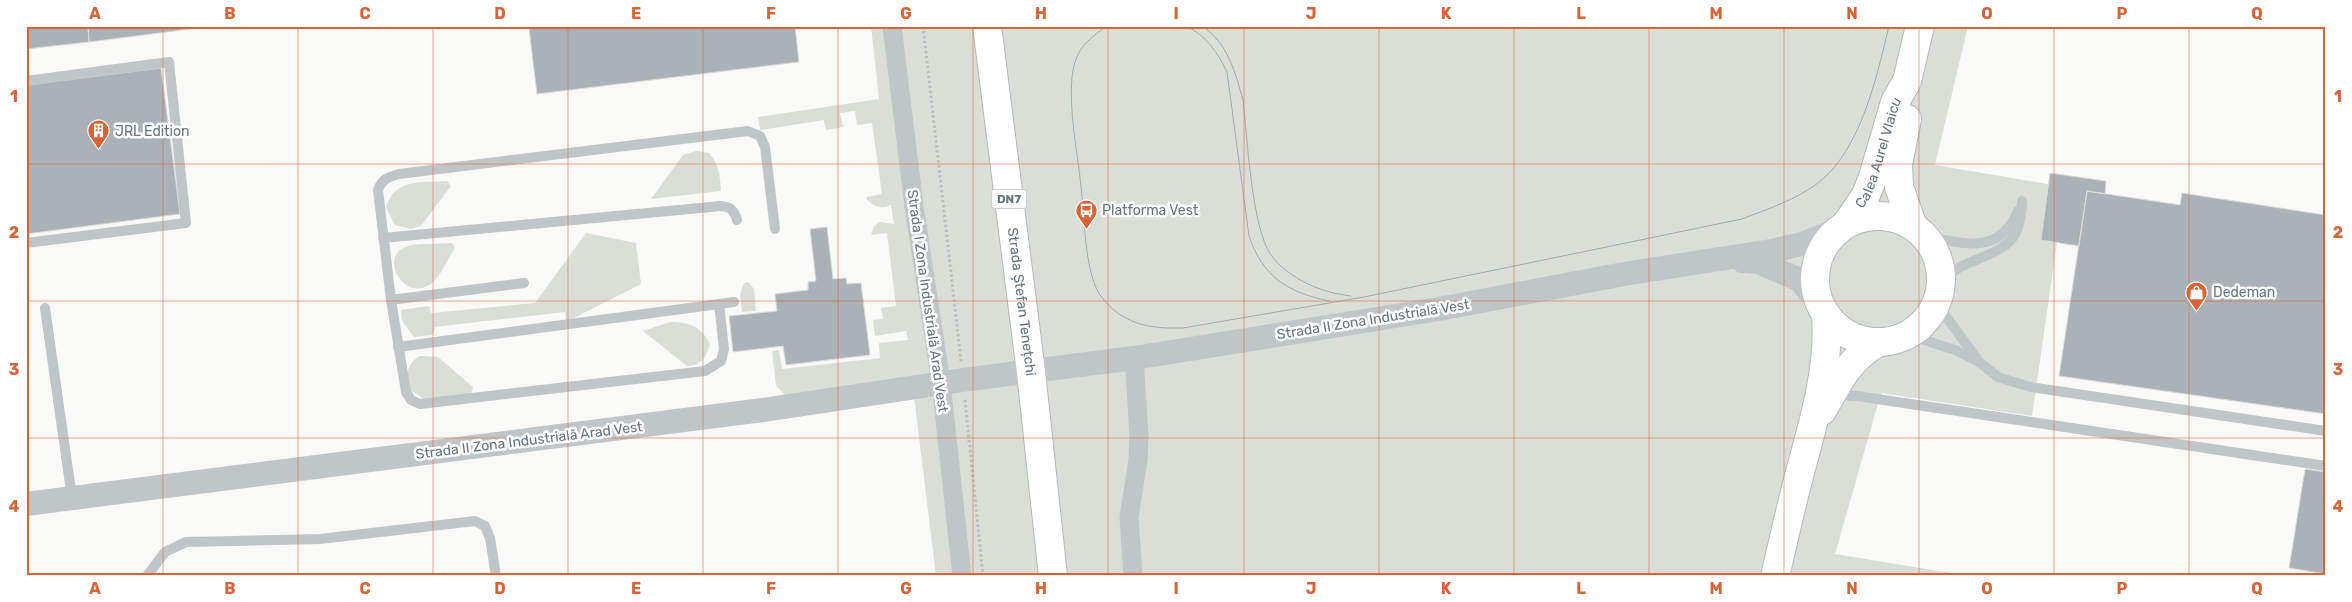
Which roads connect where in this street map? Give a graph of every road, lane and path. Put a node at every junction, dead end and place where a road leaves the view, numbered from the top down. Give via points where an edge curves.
1 (892, 26) edge
2 (923, 26) edge
3 (987, 26) edge
4 (1920, 26) edge
5 (26, 81) edge
6 (1907, 81) junction
7 (737, 220) dead end
8 (1842, 227) junction
9 (775, 228) dead end
10 (1919, 231) junction
11 (383, 238) junction
12 (26, 243) edge
13 (1714, 259) junction
14 (524, 283) dead end
15 (1939, 297) junction
16 (391, 300) junction
17 (734, 302) dead end
18 (719, 304) junction
19 (45, 308) dead end
20 (1823, 310) junction
21 (1888, 341) junction
22 (398, 347) junction
23 (1134, 358) junction
24 (1979, 362) junction
25 (1031, 372) junction
26 (952, 382) junction
27 (1832, 395) junction
28 (1814, 425) junction
29 (2326, 431) edge
30 (2326, 466) edge
31 (72, 499) junction
32 (26, 504) edge
33 (147, 576) edge
34 (496, 576) edge
35 (962, 576) edge
36 (983, 576) edge
37 (1053, 576) edge
38 (1133, 576) edge
39 (1775, 576) edge

1 - 26 street, Strada I Zona Industrială Arad Vest via 914,206
2 - 26 path
3 - 25 main road, Strada Ștefan Tenețchi / DN7
4 - 6 main road, Calea Aurel Vlaicu
5 - 12 lane via 170,62 186,223
6 - 8 main road, Calea Aurel Vlaicu via 1895,102 1866,195
6 - 10 main road, Calea Aurel Vlaicu via 1910,105 1898,164 1899,187
7 - 11 lane via 734,211 721,206
8 - 10 main road, Calea Aurel Vlaicu via 1868,216 1891,216
8 - 13 street, Strada II Zona Industrială Vest via 1802,244
8 - 20 main road, Calea Aurel Vlaicu via 1824,246 1816,264 1815,283
9 - 11 lane via 765,146 760,136 748,131 387,177 378,190
10 - 15 main road, Calea Aurel Vlaicu via 1937,253 1942,271
10 - 15 lane via 1969,244 1997,240 2011,228 2022,201 2018,233 1998,252 1953,272
11 - 16 lane
13 - 20 street, Strada II Zona Industrială Vest via 1758,262 1780,270 1800,280
13 - 23 street, Strada II Zona Industrială Vest via 1439,309
14 - 16 lane
15 - 21 main road, Calea Aurel Vlaicu via 1919,328
15 - 24 lane
16 - 22 lane
17 - 18 lane
18 - 22 lane
18 - 22 lane via 724,349 721,361 705,371 420,404 406,392
19 - 31 lane
20 - 21 main road via 1845,334 1860,340
20 - 28 main road, Calea Aurel Vlaicu via 1827,339
21 - 24 lane via 1918,338
21 - 27 main road, Calea Aurel Vlaicu via 1861,352 1851,362
23 - 25 street, Strada II Zona Industrială Vest
23 - 38 street via 1139,435 1129,517
24 - 29 lane via 1998,377 2030,387
25 - 26 street, Strada II Zona Industrială Arad Vest
25 - 37 main road, Strada Ștefan Tenețchi / DN7
26 - 31 street, Strada II Zona Industrială Arad Vest via 762,410
26 - 35 street, Strada I Zona Industrială Arad Vest
26 - 36 path
27 - 28 main road, Calea Aurel Vlaicu
27 - 30 lane via 1867,397
28 - 39 main road, Calea Aurel Vlaicu
31 - 32 street, Strada II Zona Industrială Arad Vest
33 - 34 lane via 166,552 186,542 320,539 475,521 485,526 490,538

